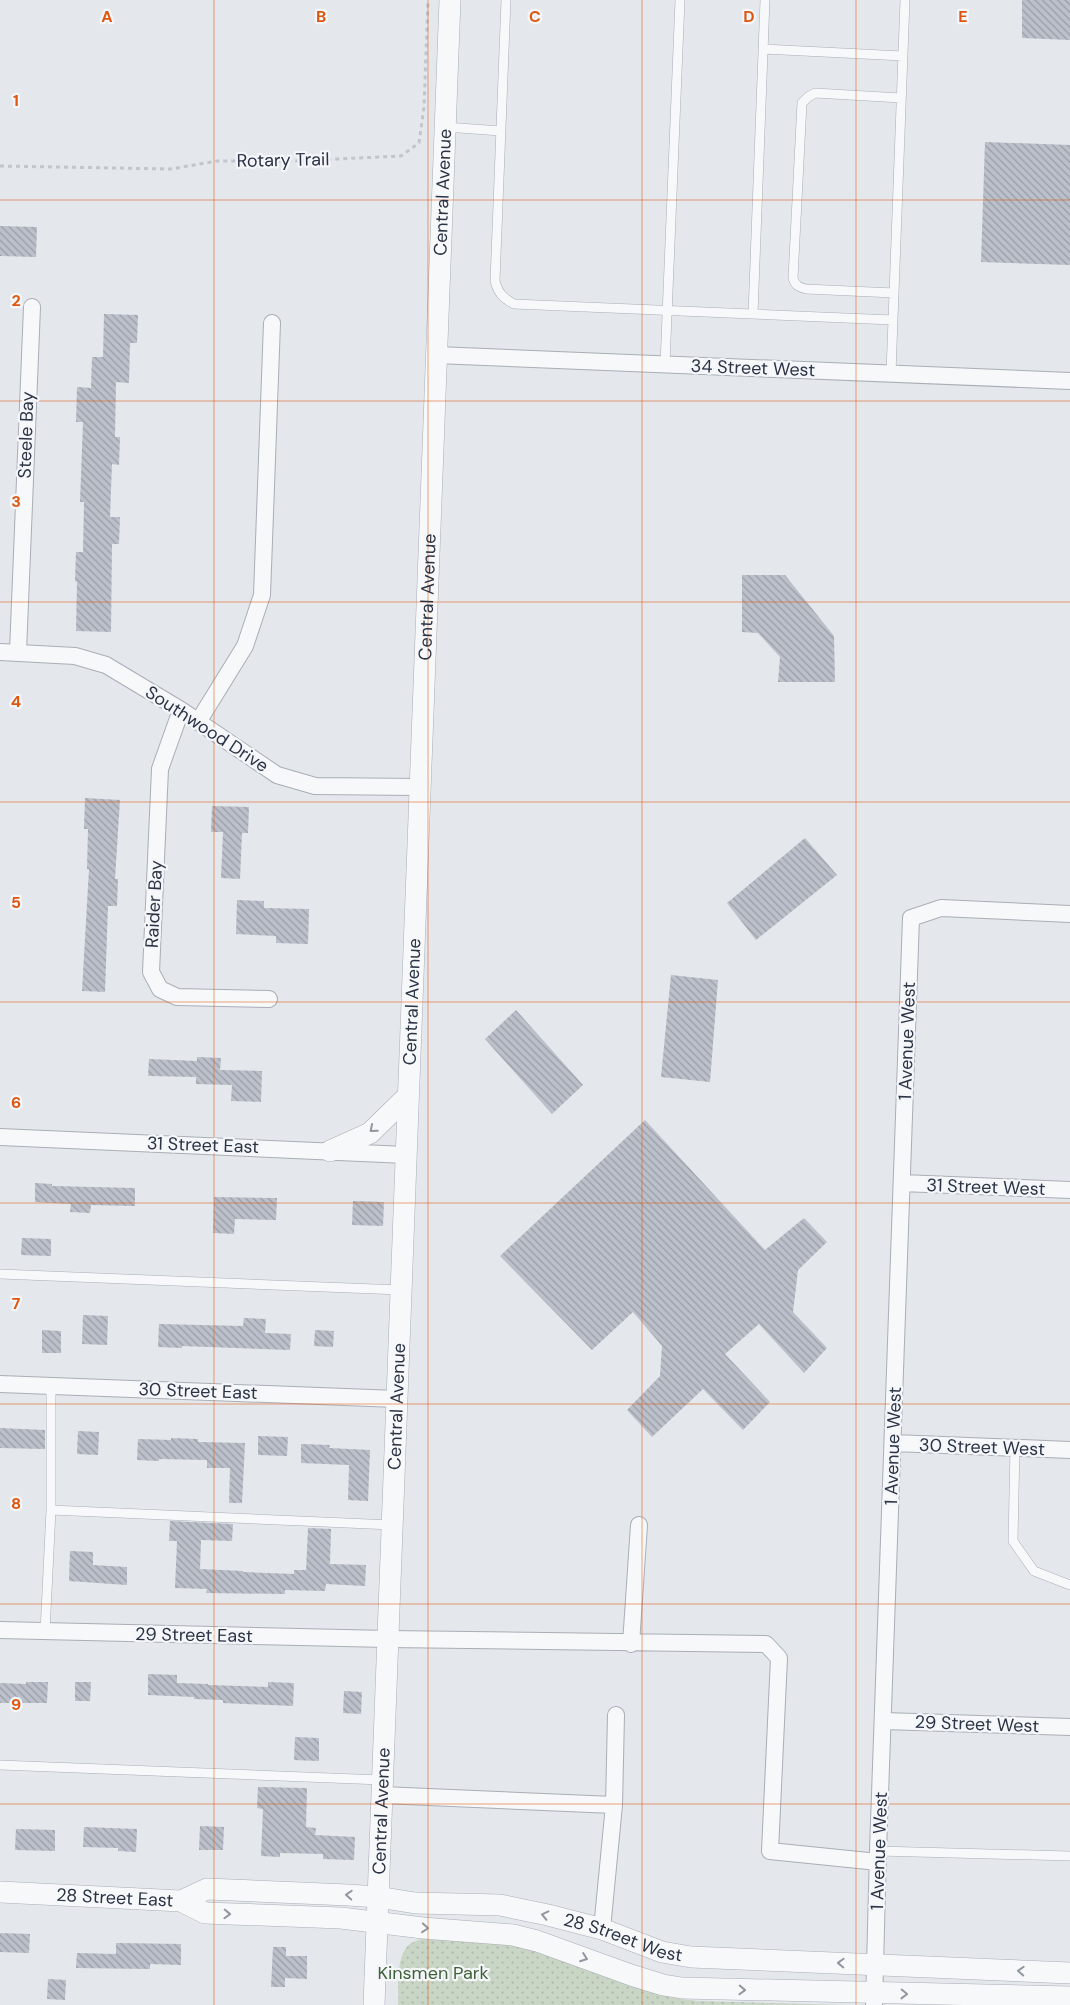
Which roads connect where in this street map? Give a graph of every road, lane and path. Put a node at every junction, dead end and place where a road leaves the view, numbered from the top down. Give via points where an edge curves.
1 (428, 0) edge
2 (450, 0) edge
3 (506, 0) edge
4 (680, 0) edge
5 (765, 0) edge
6 (905, 0) edge
7 (763, 49) junction
8 (903, 56) junction
9 (902, 98) junction
10 (445, 127) junction
11 (501, 130) junction
12 (0, 166) edge
13 (894, 293) junction
14 (32, 307) dead end
15 (667, 310) junction
16 (753, 314) junction
17 (893, 320) junction
18 (272, 323) dead end
19 (436, 355) junction
20 (665, 364) junction
21 (891, 373) junction
22 (1070, 381) edge
23 (0, 652) edge
24 (18, 652) junction
25 (181, 710) junction
26 (198, 722) junction
27 (419, 786) junction
28 (1070, 914) edge
29 (269, 999) dead end
30 (408, 1096) junction
31 (0, 1137) edge
32 (330, 1151) junction
33 (406, 1155) junction
34 (902, 1183) junction
35 (1070, 1190) edge
36 (0, 1274) edge
37 (401, 1290) junction
38 (0, 1384) edge
39 (51, 1385) junction
40 (397, 1399) junction
41 (894, 1443) junction
42 (1015, 1448) junction
43 (1070, 1450) edge
44 (51, 1510) junction
45 (639, 1524) dead end
46 (392, 1525) junction
47 (1070, 1585) edge
48 (0, 1630) edge
49 (45, 1632) junction
50 (388, 1639) junction
51 (631, 1644) junction
52 (616, 1715) dead end
53 (884, 1721) junction
54 (1070, 1727) edge
55 (0, 1765) edge
56 (382, 1787) junction
57 (614, 1805) junction
58 (878, 1856) junction
59 (1070, 1856) edge
60 (0, 1892) edge
61 (378, 1897) junction
62 (181, 1901) junction
63 (377, 1923) junction
64 (602, 1929) junction
65 (875, 1964) junction
66 (1070, 1973) edge
67 (1070, 1997) edge
68 (874, 1999) edge
69 (374, 2005) edge

1 - 12 path, Rotary Trail via 424,107 419,143 401,156 217,161 171,169
2 - 10 street, Central Avenue
3 - 11 lane
4 - 15 lane
5 - 7 lane
6 - 8 lane
7 - 8 lane
7 - 16 lane
8 - 9 lane
9 - 13 lane
9 - 13 lane via 815,93 802,103 793,278 799,288
10 - 11 lane
10 - 19 street, Central Avenue
11 - 15 lane via 495,282 498,292 514,304
13 - 17 lane
14 - 24 street, Steele Bay
15 - 16 lane
15 - 20 lane
16 - 17 lane
17 - 21 lane
18 - 26 street via 262,595 245,646
19 - 20 street, 34 Street West
19 - 27 street, Central Avenue
20 - 21 street, 34 Street West
21 - 22 street, 34 Street West
23 - 24 street, Southwood Drive
24 - 25 street, Southwood Drive via 75,656 106,665
25 - 26 street, Southwood Drive
25 - 29 street, Raider Bay via 160,769 151,972 160,989 177,997
26 - 27 street, Southwood Drive via 277,775 315,786
27 - 30 street, Central Avenue
28 - 34 street, 1 Avenue West via 941,908 912,918
30 -> 32 street via 370,1133
30 - 33 street, Central Avenue
31 - 32 street, 31 Street East
32 - 33 street, 31 Street East
33 - 37 street, Central Avenue
34 - 35 street, 31 Street West
34 - 41 street, 1 Avenue West
36 - 37 lane
37 - 40 street, Central Avenue
38 - 39 street, 30 Street East
39 - 40 street, 30 Street East
39 - 44 lane
40 - 46 street, Central Avenue
41 - 42 street, 30 Street West
41 - 53 street, 1 Avenue West
42 - 43 street, 30 Street West
42 - 47 lane via 1013,1541 1034,1571
44 - 46 lane
44 - 49 lane
45 - 51 street
46 - 50 street, Central Avenue
48 - 49 street, 29 Street East
49 - 50 street, 29 Street East
50 - 51 street, 29 Street East
50 - 56 street, Central Avenue
51 - 58 street, 29 Street East via 766,1644 780,1658 770,1851
52 - 57 street
53 - 54 street, 29 Street West
53 - 58 street, 1 Avenue West
55 - 56 lane
56 - 57 street
56 - 61 street, Central Avenue
57 - 64 street
58 - 59 lane
58 - 65 street, 1 Avenue West
60 - 62 street, 28 Street East
61 -> 62 street, 28 Street West via 207,1889
61 - 63 street, Central Avenue
64 -> 61 street, 28 Street West via 500,1906 415,1903
62 -> 63 street, 28 Street East via 205,1913 341,1918
63 -> 68 street, 28 Street West via 513,1935 631,1975 682,1988
63 - 69 street, Central Avenue
65 -> 64 street, 28 Street West via 691,1957 662,1952
66 -> 65 street, 28 Street West
65 - 68 street, 1 Avenue West
68 -> 67 street, 28 Street West

